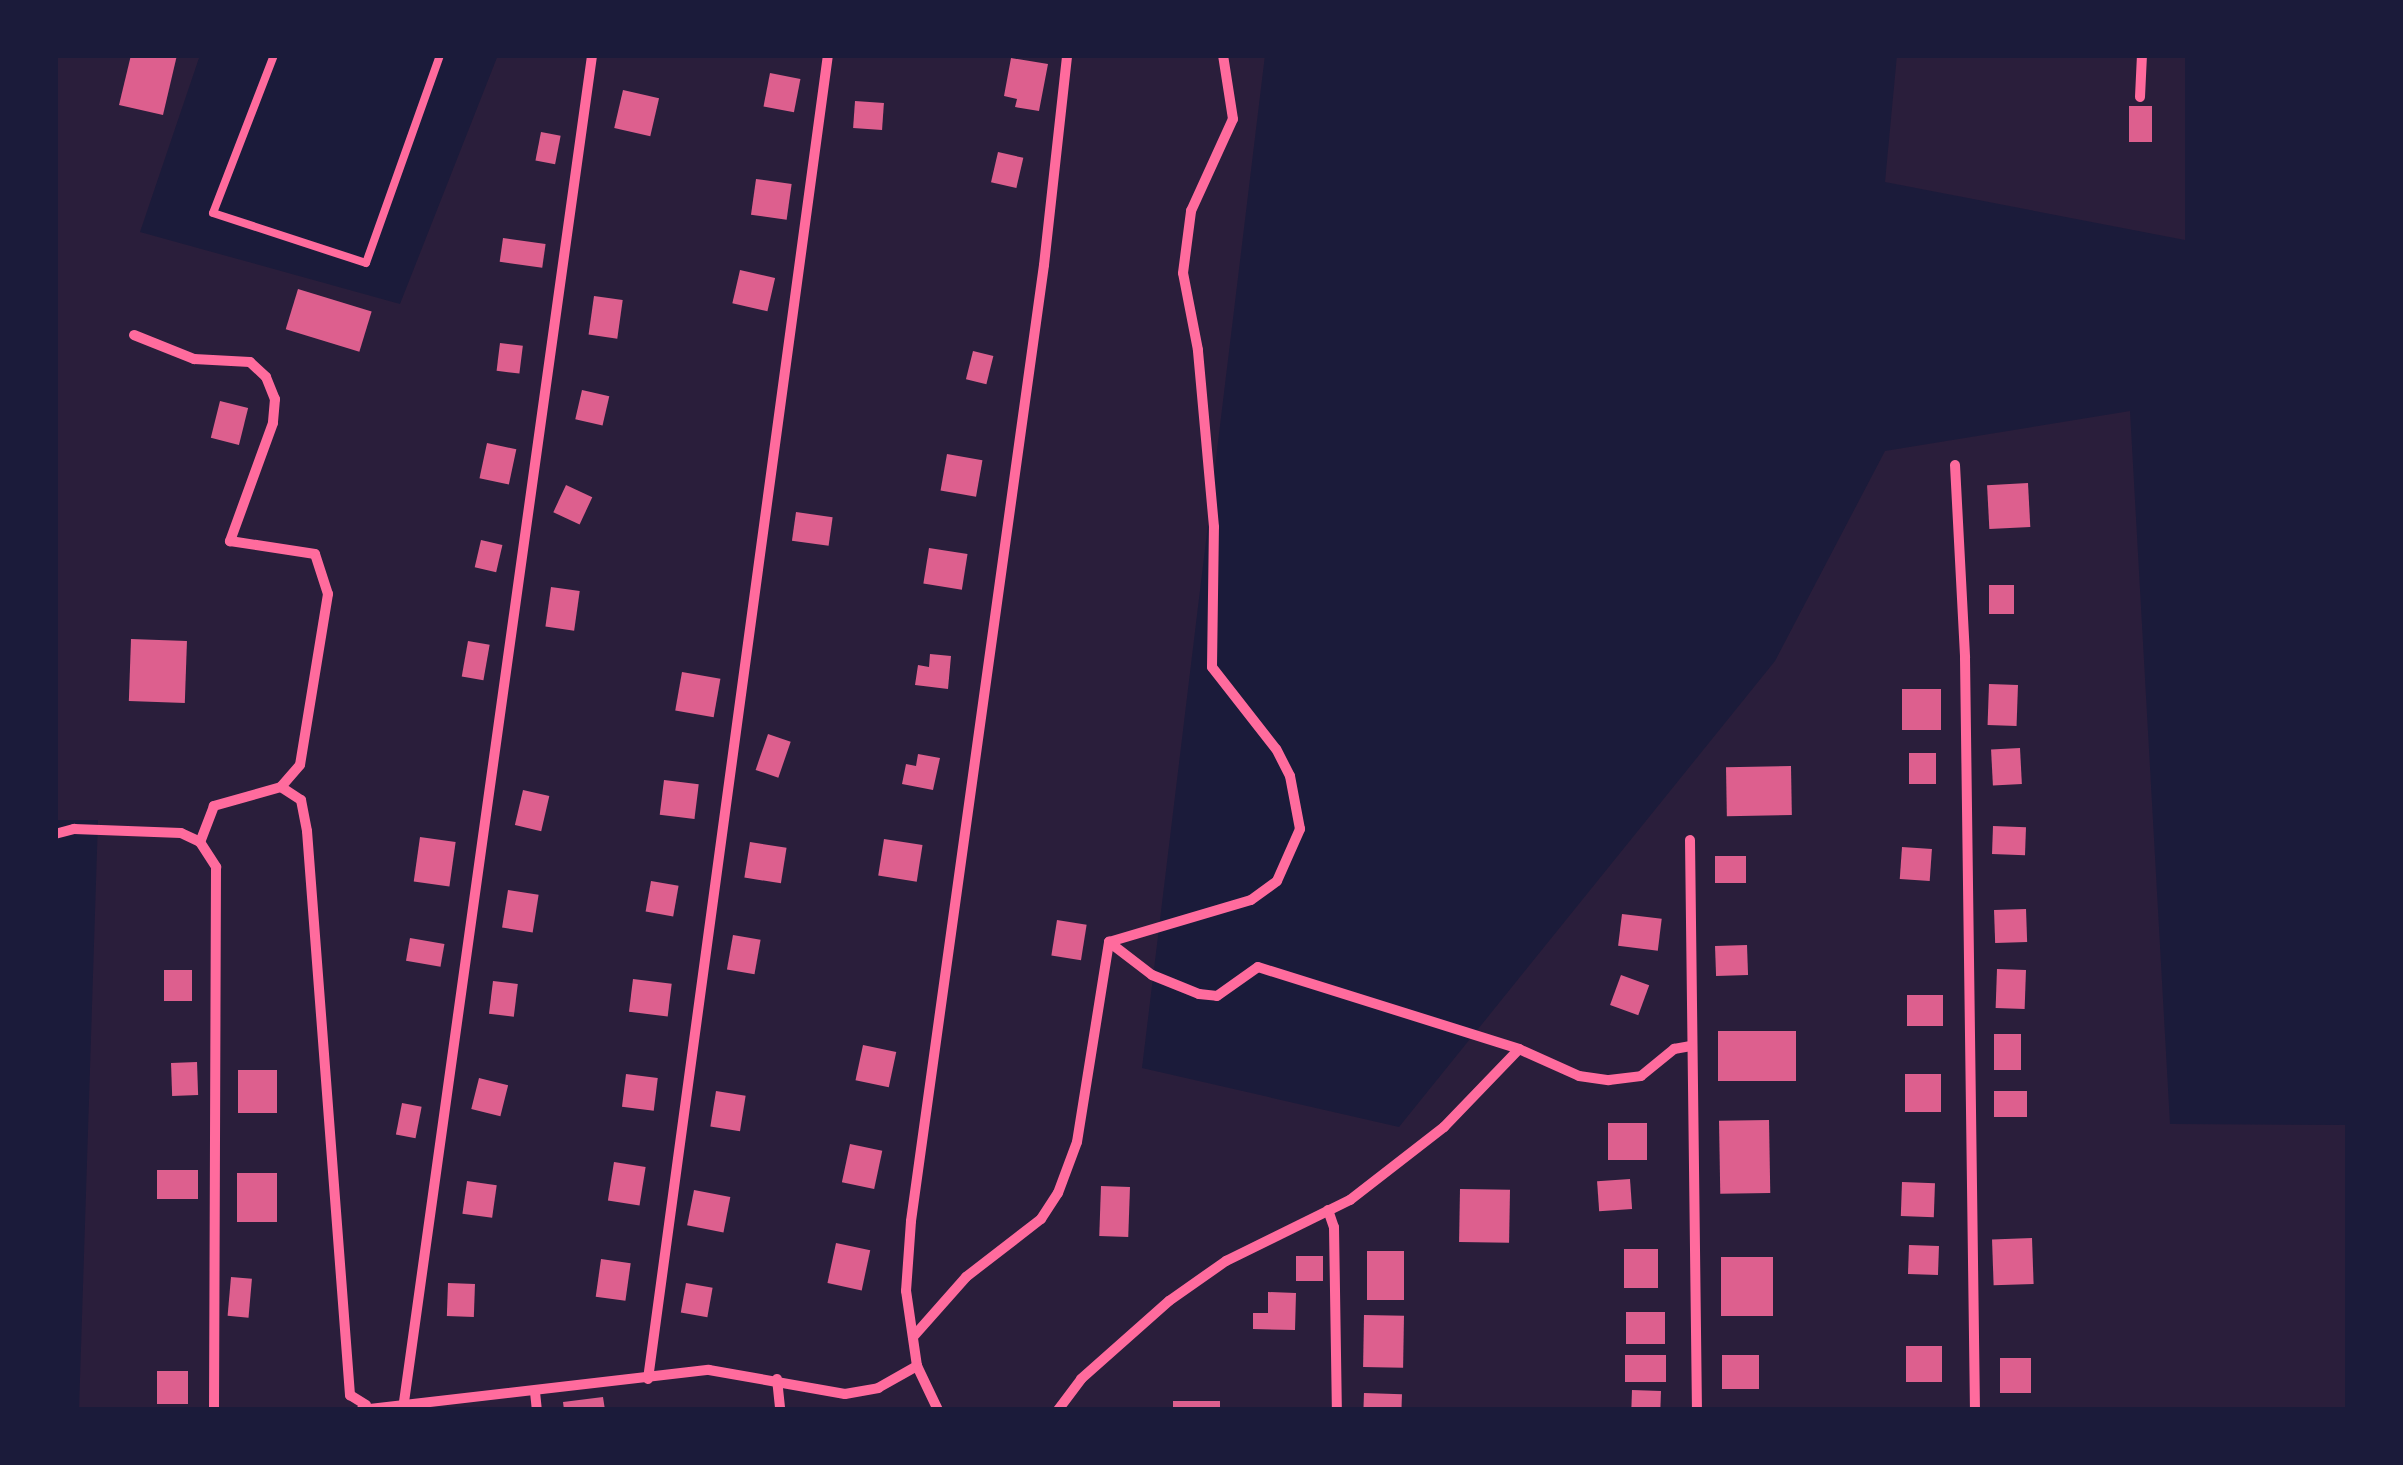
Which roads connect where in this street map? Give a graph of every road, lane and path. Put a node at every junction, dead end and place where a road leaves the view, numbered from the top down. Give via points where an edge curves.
1 (274, 55) edge
2 (440, 55) edge
3 (592, 55) edge
4 (828, 55) edge
5 (1067, 55) edge
6 (1223, 55) edge
7 (2142, 55) edge
8 (2140, 97) dead end
9 (134, 335) dead end
10 (1956, 465) dead end
11 (281, 787) junction
12 (55, 834) edge
13 (1690, 840) dead end
14 (200, 842) junction
15 (1109, 942) junction
16 (1691, 1046) junction
17 (1519, 1050) junction
18 (1328, 1210) junction
19 (912, 1337) junction
20 (917, 1366) junction
21 (648, 1379) junction
22 (777, 1379) junction
23 (535, 1392) junction
24 (404, 1402) junction
25 (1059, 1406) edge
26 (364, 1407) edge
27 (214, 1410) edge
28 (537, 1410) edge
29 (780, 1410) edge
30 (938, 1410) edge
31 (1337, 1410) edge
32 (1696, 1410) edge
33 (1976, 1410) edge

1 - 2 lane via 213,213 366,263
3 - 24 street
4 - 21 street
5 - 19 street via 911,1221 906,1292
6 - 15 street via 1233,119 1191,211 1183,273 1198,350 1214,527 1212,666 1276,749 1290,776 1300,829 1277,881 1251,900
7 - 8 street
9 - 11 street via 194,359 250,362 266,376 276,399 230,541 315,554 328,594 300,765
10 - 33 street
11 - 14 street via 214,806
11 - 26 street via 301,800 308,831 350,1396
12 - 14 street via 150,829
13 - 16 street
14 - 27 street via 218,878
15 - 17 street via 1152,974 1199,994 1217,996 1258,967
15 - 19 street via 1078,1142 1058,1193 1041,1219 966,1277
16 - 17 street via 1674,1050 1641,1076 1609,1080 1580,1076
16 - 32 street
17 - 18 street via 1444,1127
18 - 25 street via 1226,1261 1169,1301
18 - 31 street via 1334,1227
19 - 20 street
20 - 22 street via 878,1388 846,1394
20 - 30 street
21 - 22 street via 708,1370
21 - 23 street
22 - 29 street
23 - 24 street
23 - 28 street
24 - 26 street

